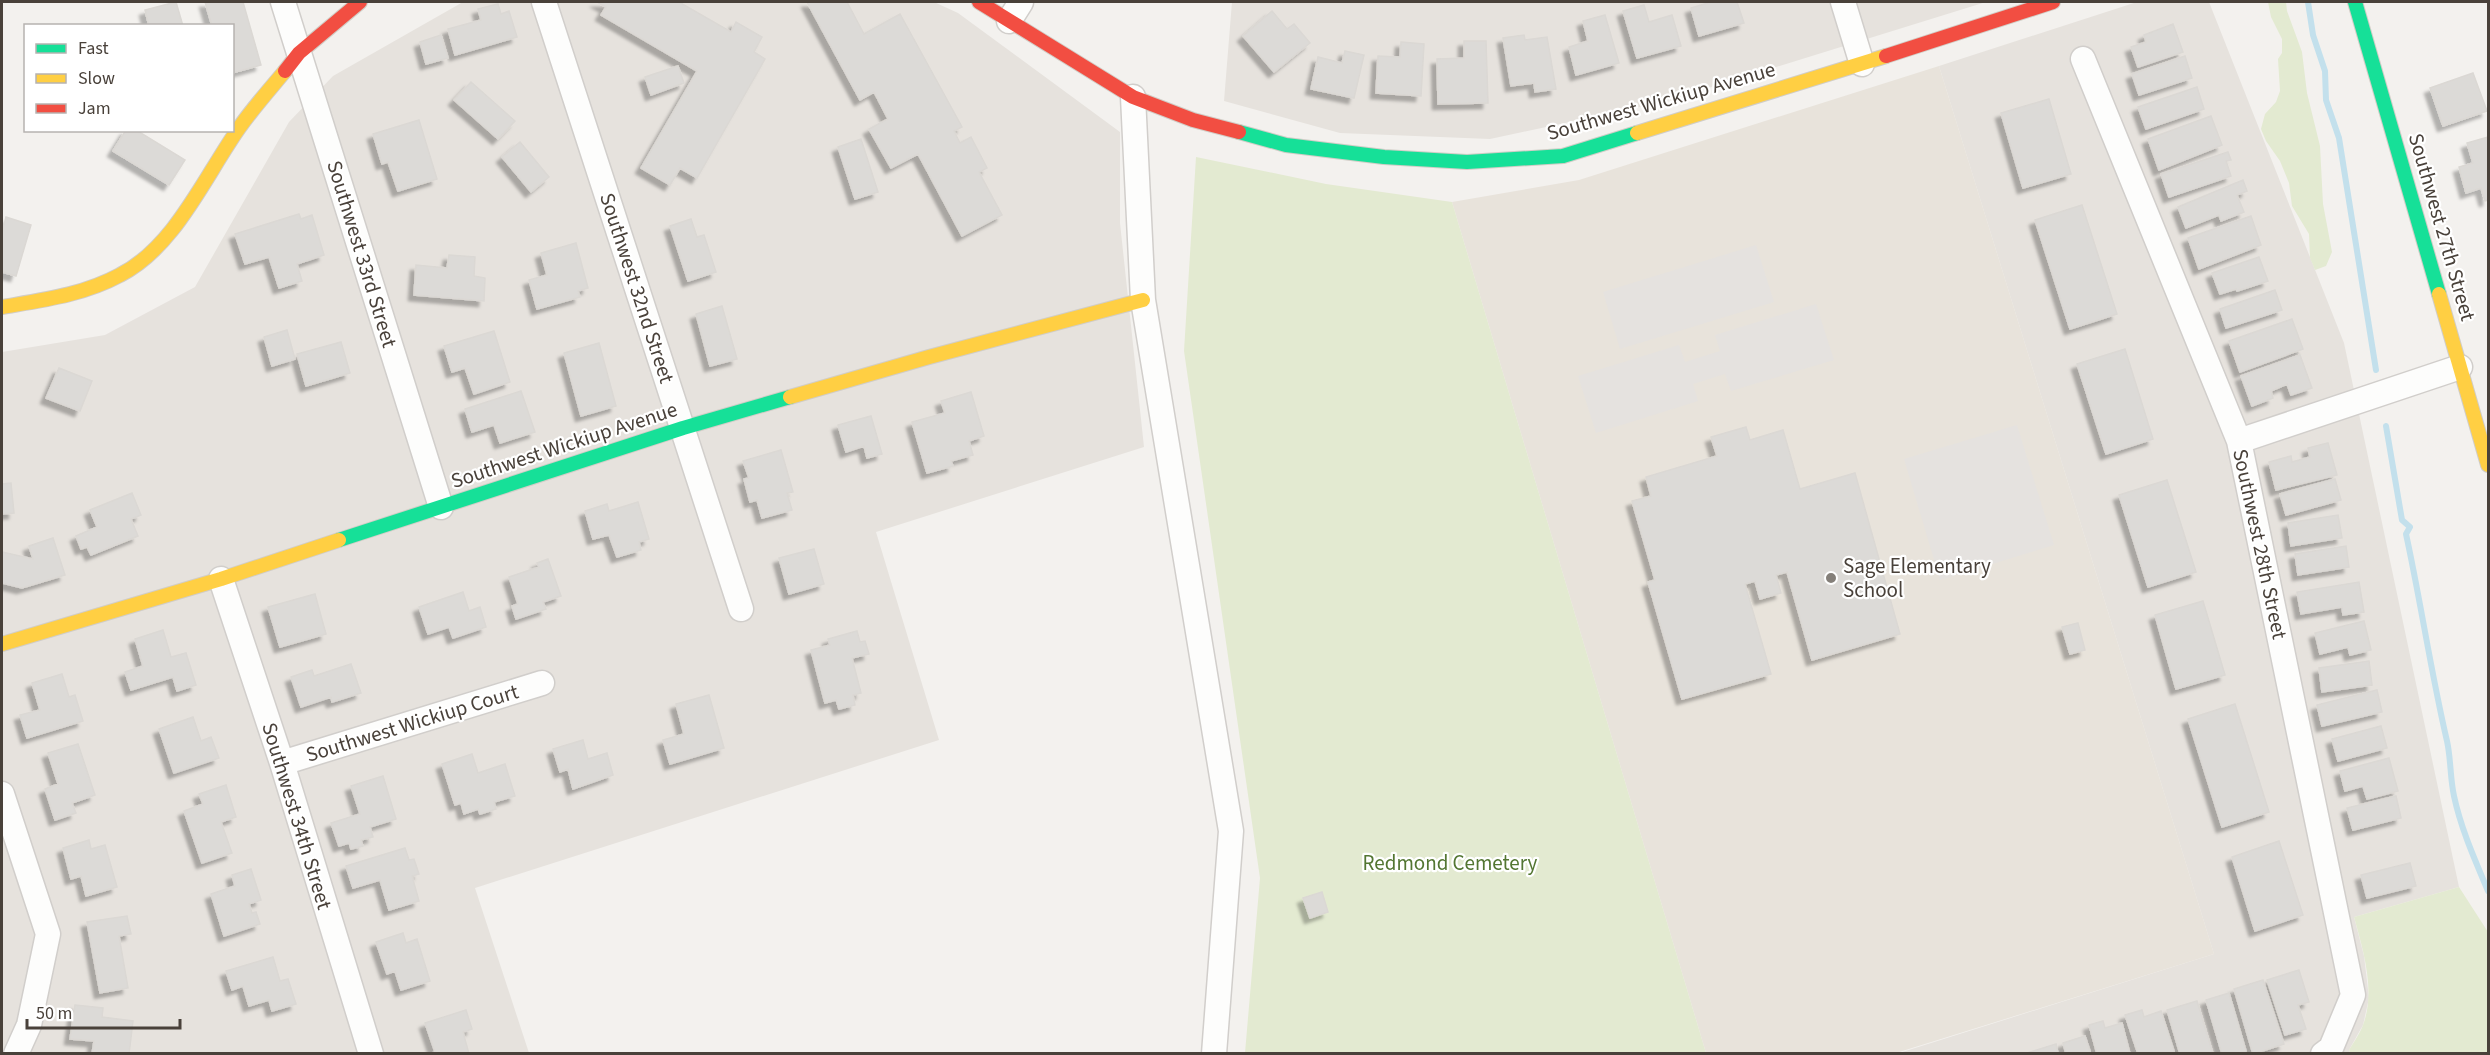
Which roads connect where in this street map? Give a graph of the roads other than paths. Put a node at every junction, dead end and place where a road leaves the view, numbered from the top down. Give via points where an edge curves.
1 (282, 2) edge
2 (360, 2) edge
3 (544, 2) edge
4 (979, 2) edge
5 (1843, 2) edge
6 (2053, 2) edge
7 (2355, 2) edge
8 (1015, 11) edge
9 (299, 53) junction
10 (2083, 58) dead end
11 (1862, 64) junction
12 (1133, 97) junction
13 (1143, 300) junction
14 (2, 307) edge
15 (2460, 367) junction
16 (683, 428) junction
17 (2240, 441) junction
18 (2488, 465) edge
19 (441, 507) junction
20 (221, 579) junction
21 (741, 609) dead end
22 (2, 644) edge
23 (542, 683) dead end
24 (282, 762) junction
25 (2, 794) edge
26 (2327, 1051) edge
27 (16, 1053) edge
28 (371, 1053) edge
29 (1214, 1053) edge

1 - 9 street, Southwest 33rd Street
2 - 9 street
3 - 16 street, Southwest 32nd Street
4 - 8 street, Southwest Wickiup Avenue
5 - 11 street
6 - 11 street, Southwest Wickiup Avenue
7 - 15 street, Southwest 27th Street
8 - 12 street, Southwest Wickiup Avenue
9 - 14 street via 240,126 170,233 145,259 121,275 76,294
9 - 19 street, Southwest 33rd Street
10 - 17 street, Southwest 28th Street
11 - 12 street, Southwest Wickiup Avenue via 1563,156 1467,162 1286,145 1192,120
12 - 13 street
13 - 16 street, Southwest Wickiup Avenue
13 - 29 street via 1232,831
15 - 17 street
15 - 18 street, Southwest 27th Street
16 - 19 street, Southwest Wickiup Avenue
16 - 21 street, Southwest 32nd Street
17 - 26 street, Southwest 28th Street via 2354,995
19 - 20 street, Southwest Wickiup Avenue
20 - 22 street, Southwest Wickiup Avenue
20 - 24 street, Southwest 34th Street
23 - 24 street, Southwest Wickiup Court
24 - 28 street, Southwest 34th Street
25 - 27 street via 48,934 29,1024

